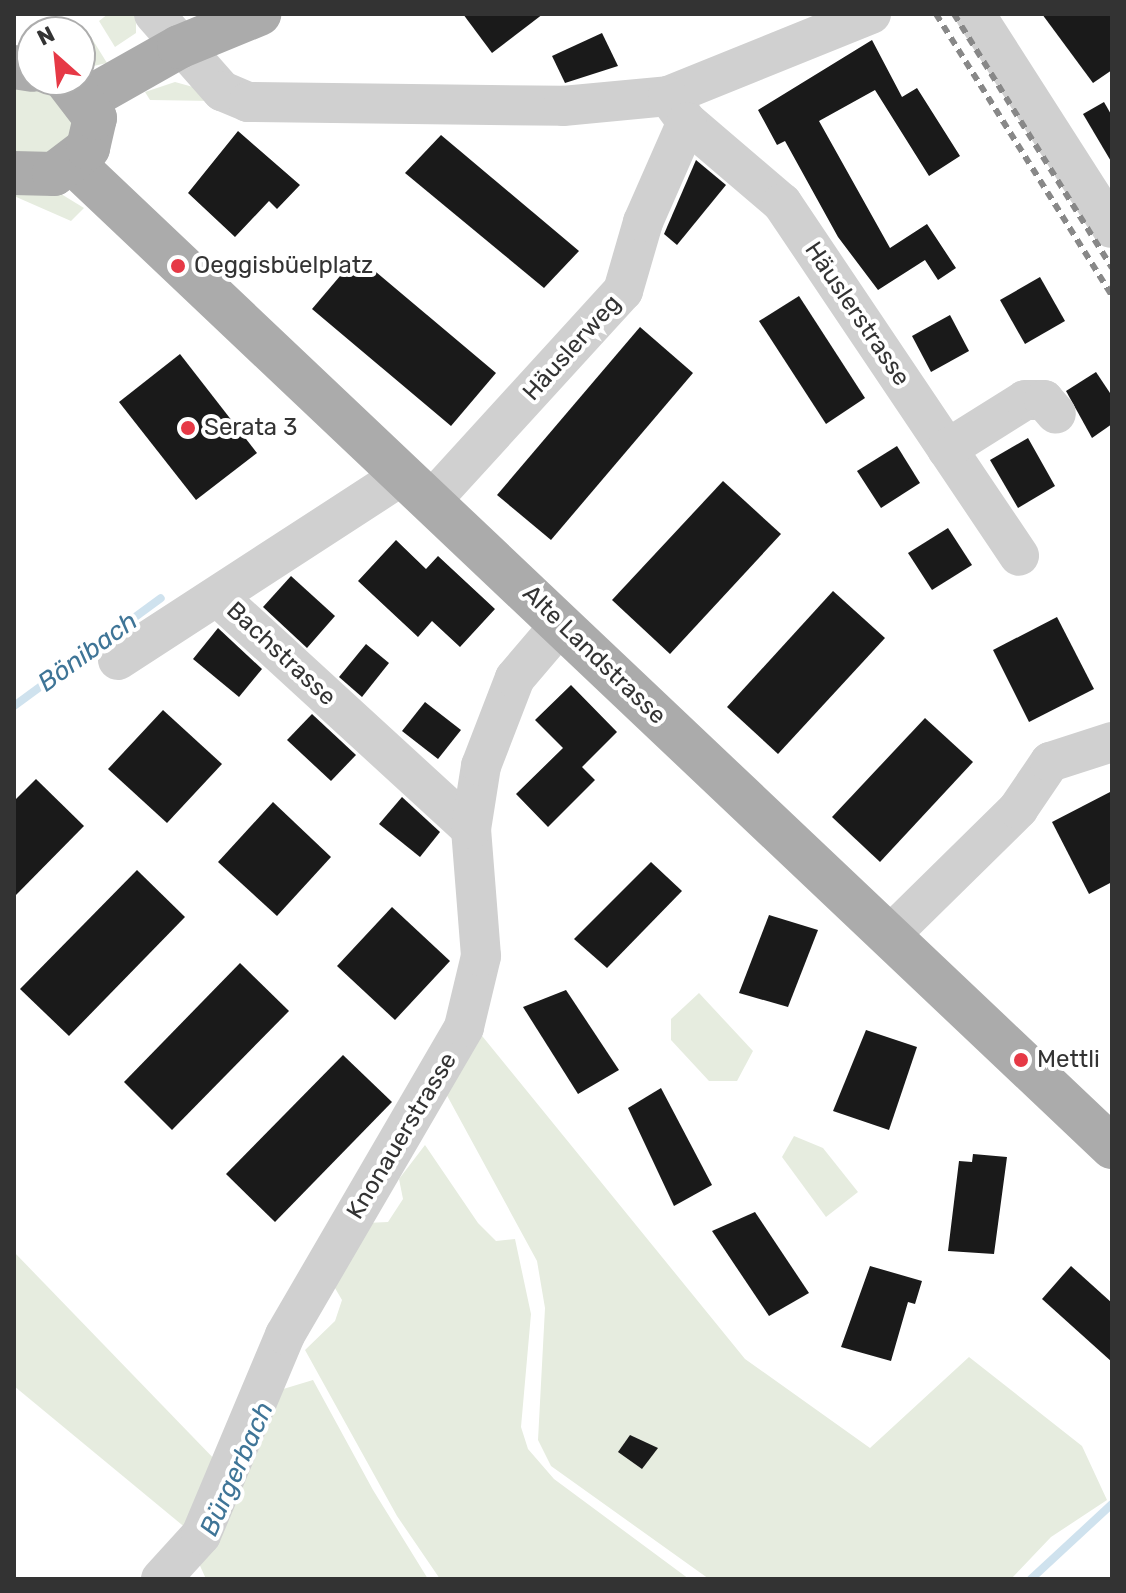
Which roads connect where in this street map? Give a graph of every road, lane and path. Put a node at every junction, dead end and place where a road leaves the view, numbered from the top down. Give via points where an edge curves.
1 (259, 14) edge
2 (871, 14) edge
3 (975, 14) edge
4 (166, 30) edge
5 (96, 77) edge
6 (79, 96) edge
7 (677, 109) junction
8 (74, 164) junction
9 (14, 173) edge
10 (1112, 228) edge
11 (1056, 414) dead end
12 (947, 449) junction
13 (417, 488) junction
14 (1019, 556) dead end
15 (218, 597) junction
16 (561, 624) junction
17 (118, 660) dead end
18 (1112, 742) edge
19 (471, 829) junction
20 (890, 935) junction
21 (1112, 1147) edge
22 (161, 1579) edge

1 - 4 main road
2 - 7 street
3 - 10 street
4 - 5 main road
4 - 7 street via 222,91 248,102
6 - 8 main road via 94,136
7 - 12 street, Häuslerstrasse via 782,203
7 - 13 street, Häuslerweg via 623,291
8 - 9 main road via 47,176
8 - 13 main road, Alte Landstrasse
11 - 12 street via 1044,400 1025,400
12 - 14 street, Häuslerstrasse
13 - 15 street, Bachstrasse
13 - 16 main road, Alte Landstrasse
15 - 17 street
15 - 19 street, Bachstrasse
16 - 19 street, Knonauerstrasse via 515,678 495,720
16 - 20 main road, Alte Landstrasse
18 - 20 street via 1050,762 1009,820
19 - 22 street, Knonauerstrasse via 481,956 464,1027 285,1335 201,1535
20 - 21 main road, Alte Landstrasse

